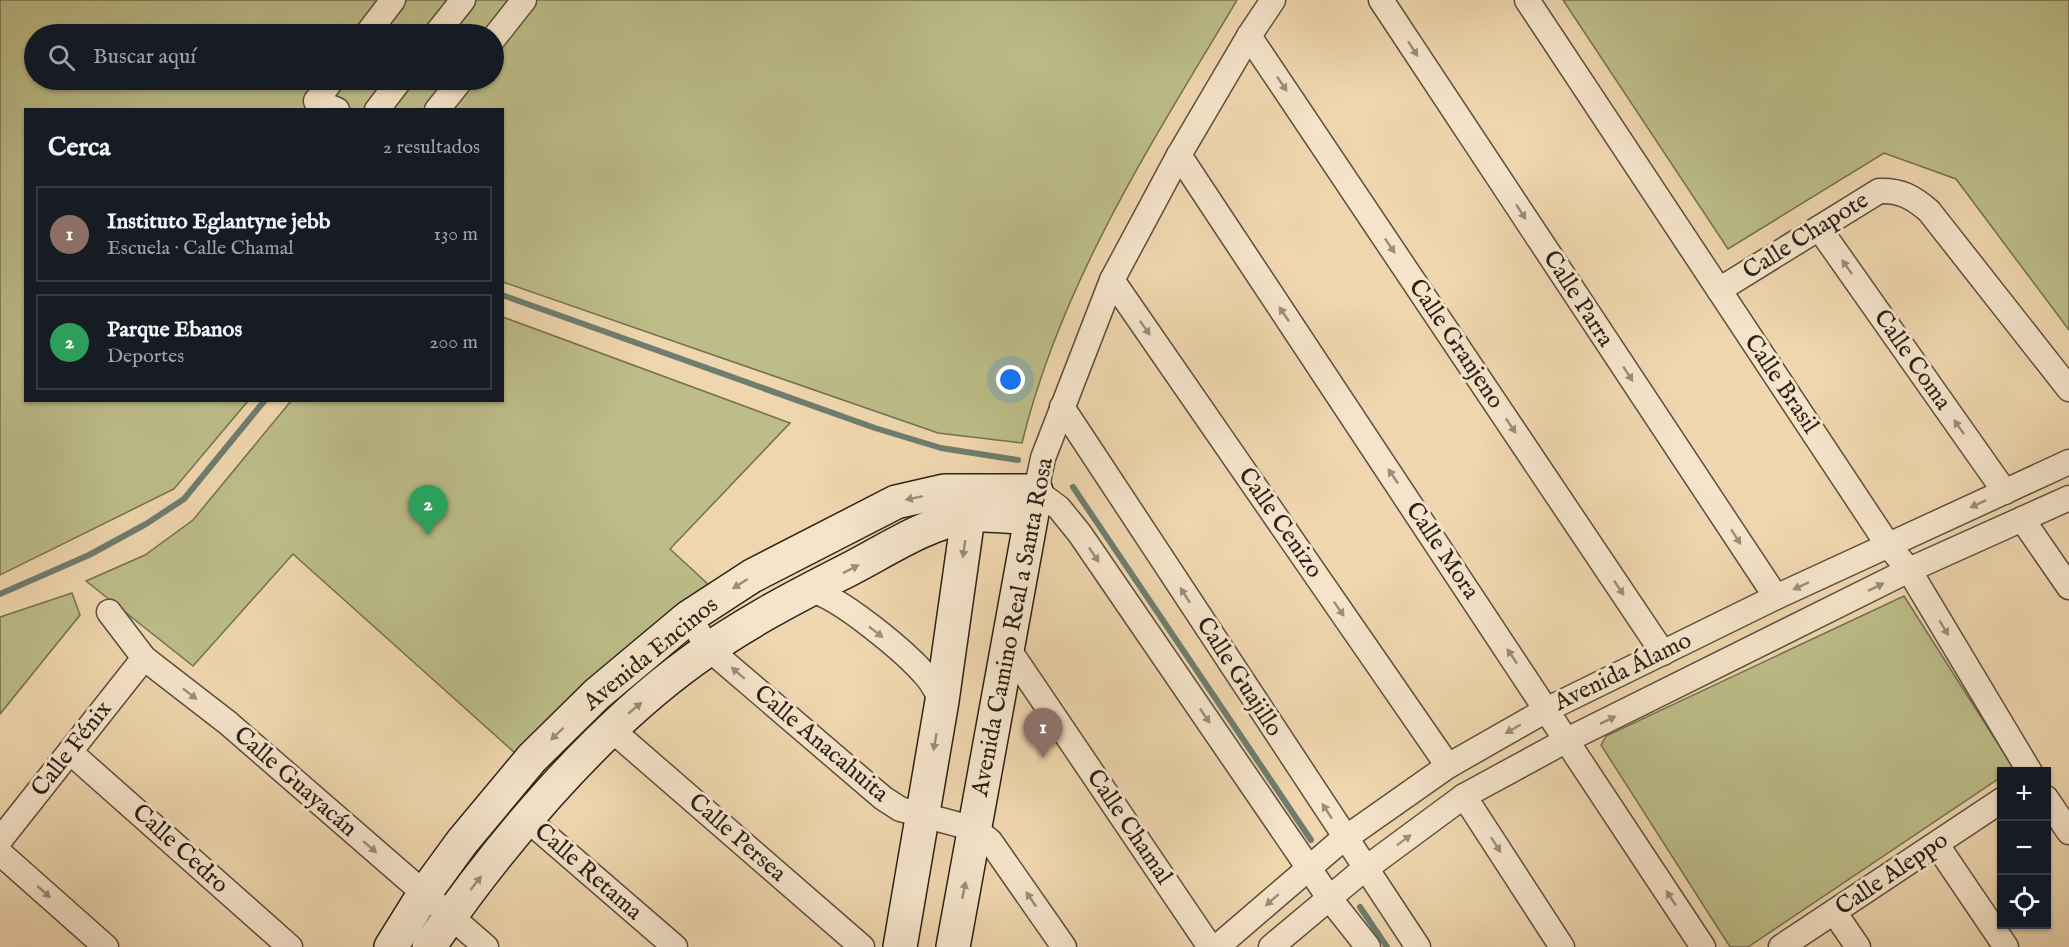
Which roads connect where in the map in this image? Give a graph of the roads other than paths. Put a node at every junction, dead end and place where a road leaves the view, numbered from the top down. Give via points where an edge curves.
1 (393, 0) edge
2 (463, 0) edge
3 (524, 0) edge
4 (1274, 0) edge
5 (1381, 0) edge
6 (1527, 0) edge
7 (375, 24) edge
8 (444, 24) edge
9 (504, 25) edge
10 (1249, 36) junction
11 (330, 90) edge
12 (392, 90) edge
13 (453, 90) edge
14 (327, 105) edge
15 (379, 108) edge
16 (439, 108) edge
17 (1179, 155) junction
18 (1819, 228) junction
19 (1112, 279) junction
20 (1719, 290) junction
21 (2069, 389) edge
22 (1062, 407) junction
23 (2069, 462) edge
24 (2005, 492) junction
25 (2069, 498) edge
26 (970, 503) junction
27 (1042, 506) junction
28 (2022, 519) junction
29 (1888, 545) junction
30 (1909, 570) junction
31 (2069, 587) edge
32 (809, 590) junction
33 (1776, 597) junction
34 (109, 612) dead end
35 (689, 617) junction
36 (1006, 647) junction
37 (710, 649) junction
38 (1663, 653) junction
39 (144, 657) junction
40 (942, 701) junction
41 (1548, 709) junction
42 (611, 729) junction
43 (1567, 740) junction
44 (70, 752) junction
45 (1448, 766) junction
46 (2028, 767) edge
47 (1464, 796) junction
48 (1997, 803) edge
49 (2051, 805) edge
50 (922, 817) junction
51 (528, 820) junction
52 (975, 829) junction
53 (2069, 832) edge
54 (1345, 838) junction
55 (0, 840) edge
56 (1937, 845) junction
57 (0, 853) edge
58 (1309, 867) junction
59 (1367, 868) junction
60 (424, 894) junction
61 (1330, 899) junction
62 (1834, 912) junction
63 (450, 916) junction
64 (106, 947) edge
65 (290, 947) edge
66 (391, 947) edge
67 (429, 947) edge
68 (486, 947) edge
69 (675, 947) edge
70 (862, 947) edge
71 (900, 947) edge
72 (953, 947) edge
73 (1064, 947) edge
74 (1210, 947) edge
75 (1217, 947) edge
76 (1271, 947) edge
77 (1368, 947) edge
78 (1418, 947) edge
79 (1562, 947) edge
80 (1703, 947) edge
81 (1781, 947) edge
82 (1858, 947) edge
83 (2006, 947) edge

1 - 7 street
2 - 8 street
3 - 9 street
4 - 10 street, Avenida Camino Real a Santa Rosa
5 -> 33 street, Calle Parra
6 - 20 street, Calle Brasil
10 - 17 street, Avenida Camino Real a Santa Rosa
10 -> 38 street, Calle Granjeno
11 - 14 street
12 - 15 street
13 - 16 street
17 - 19 street, Avenida Camino Real a Santa Rosa
41 -> 17 street, Calle Mora
18 - 20 street, Calle Chapote
18 - 21 street, Calle Chapote via 1879,191 1895,190 1915,199 1929,211
24 -> 18 street, Calle Coma
19 - 22 street, Avenida Camino Real a Santa Rosa
19 -> 45 street, Calle Cenizo
20 - 29 street, Calle Brasil
22 - 27 street, Avenida Camino Real a Santa Rosa via 1043,458
54 -> 22 street, Calle Guajillo
23 - 24 street, Avenida Álamo
24 -> 29 street, Avenida Álamo
25 - 28 street, Avenida Álamo
26 - 27 street, Avenida Encinos
32 -> 26 street, Avenida Encinos
26 -> 35 street, Avenida Encinos via 944,491 896,502 752,576
26 -> 40 street
27 - 36 street, Avenida Camino Real a Santa Rosa
27 -> 58 street, Calle Guajillo via 1080,534
28 - 30 street, Avenida Álamo
28 - 31 street
29 - 30 street, Calle Brasil
29 -> 33 street, Avenida Álamo
43 -> 30 street, Avenida Álamo
30 -> 46 street, Calle Brasil
32 - 37 street, Avenida Encinos via 766,612
32 -> 40 street via 840,604 886,640 924,673
33 - 38 street, Avenida Álamo
34 - 39 street, Calle Guayacán
35 - 37 street, Calle Anacahuita
35 -> 60 street, Avenida Encinos via 597,694 532,758
36 - 52 street, Avenida Camino Real a Santa Rosa
36 - 74 street, Calle Chamal
42 -> 37 street, Avenida Encinos
50 -> 37 street, Calle Anacahuita via 883,798
38 - 41 street, Avenida Álamo
39 - 44 street, Calle Fénix
39 -> 60 street, Calle Guayacán via 228,723
40 -> 50 street
41 - 43 street, Calle Mora
41 -> 45 street, Avenida Álamo
42 - 51 street, Avenida Encinos
42 - 70 street, Calle Persea
43 - 47 street, Avenida Álamo
80 -> 43 street, Calle Mora
44 - 55 street, Calle Fénix
44 - 65 street, Calle Cedro
45 - 54 street, Avenida Álamo
59 -> 47 street, Avenida Álamo
47 -> 79 street
48 - 56 street, Calle Aleppo
49 - 53 street
50 - 52 street, Calle Anacahuita
50 - 71 street
63 -> 51 street, Avenida Encinos
51 - 69 street, Calle Retama
72 -> 52 street, Avenida Camino Real a Santa Rosa
73 -> 52 street via 1003,857
54 - 58 street, Avenida Álamo
54 - 59 street, Calle Guajillo
56 - 62 street, Calle Aleppo
56 - 83 street
57 -> 64 street
58 - 61 street, Calle Guajillo
58 -> 75 street, Avenida Álamo
59 - 61 street, Avenida Álamo
59 - 78 street, Calle Guajillo
60 - 63 street, Calle Guayacán
60 - 66 street, Avenida Encinos
61 - 76 street, Avenida Álamo
61 - 77 street, Calle Guajillo
62 - 81 street, Calle Aleppo
62 - 82 street
63 - 67 street, Avenida Encinos
63 - 68 street, Calle Guayacán

